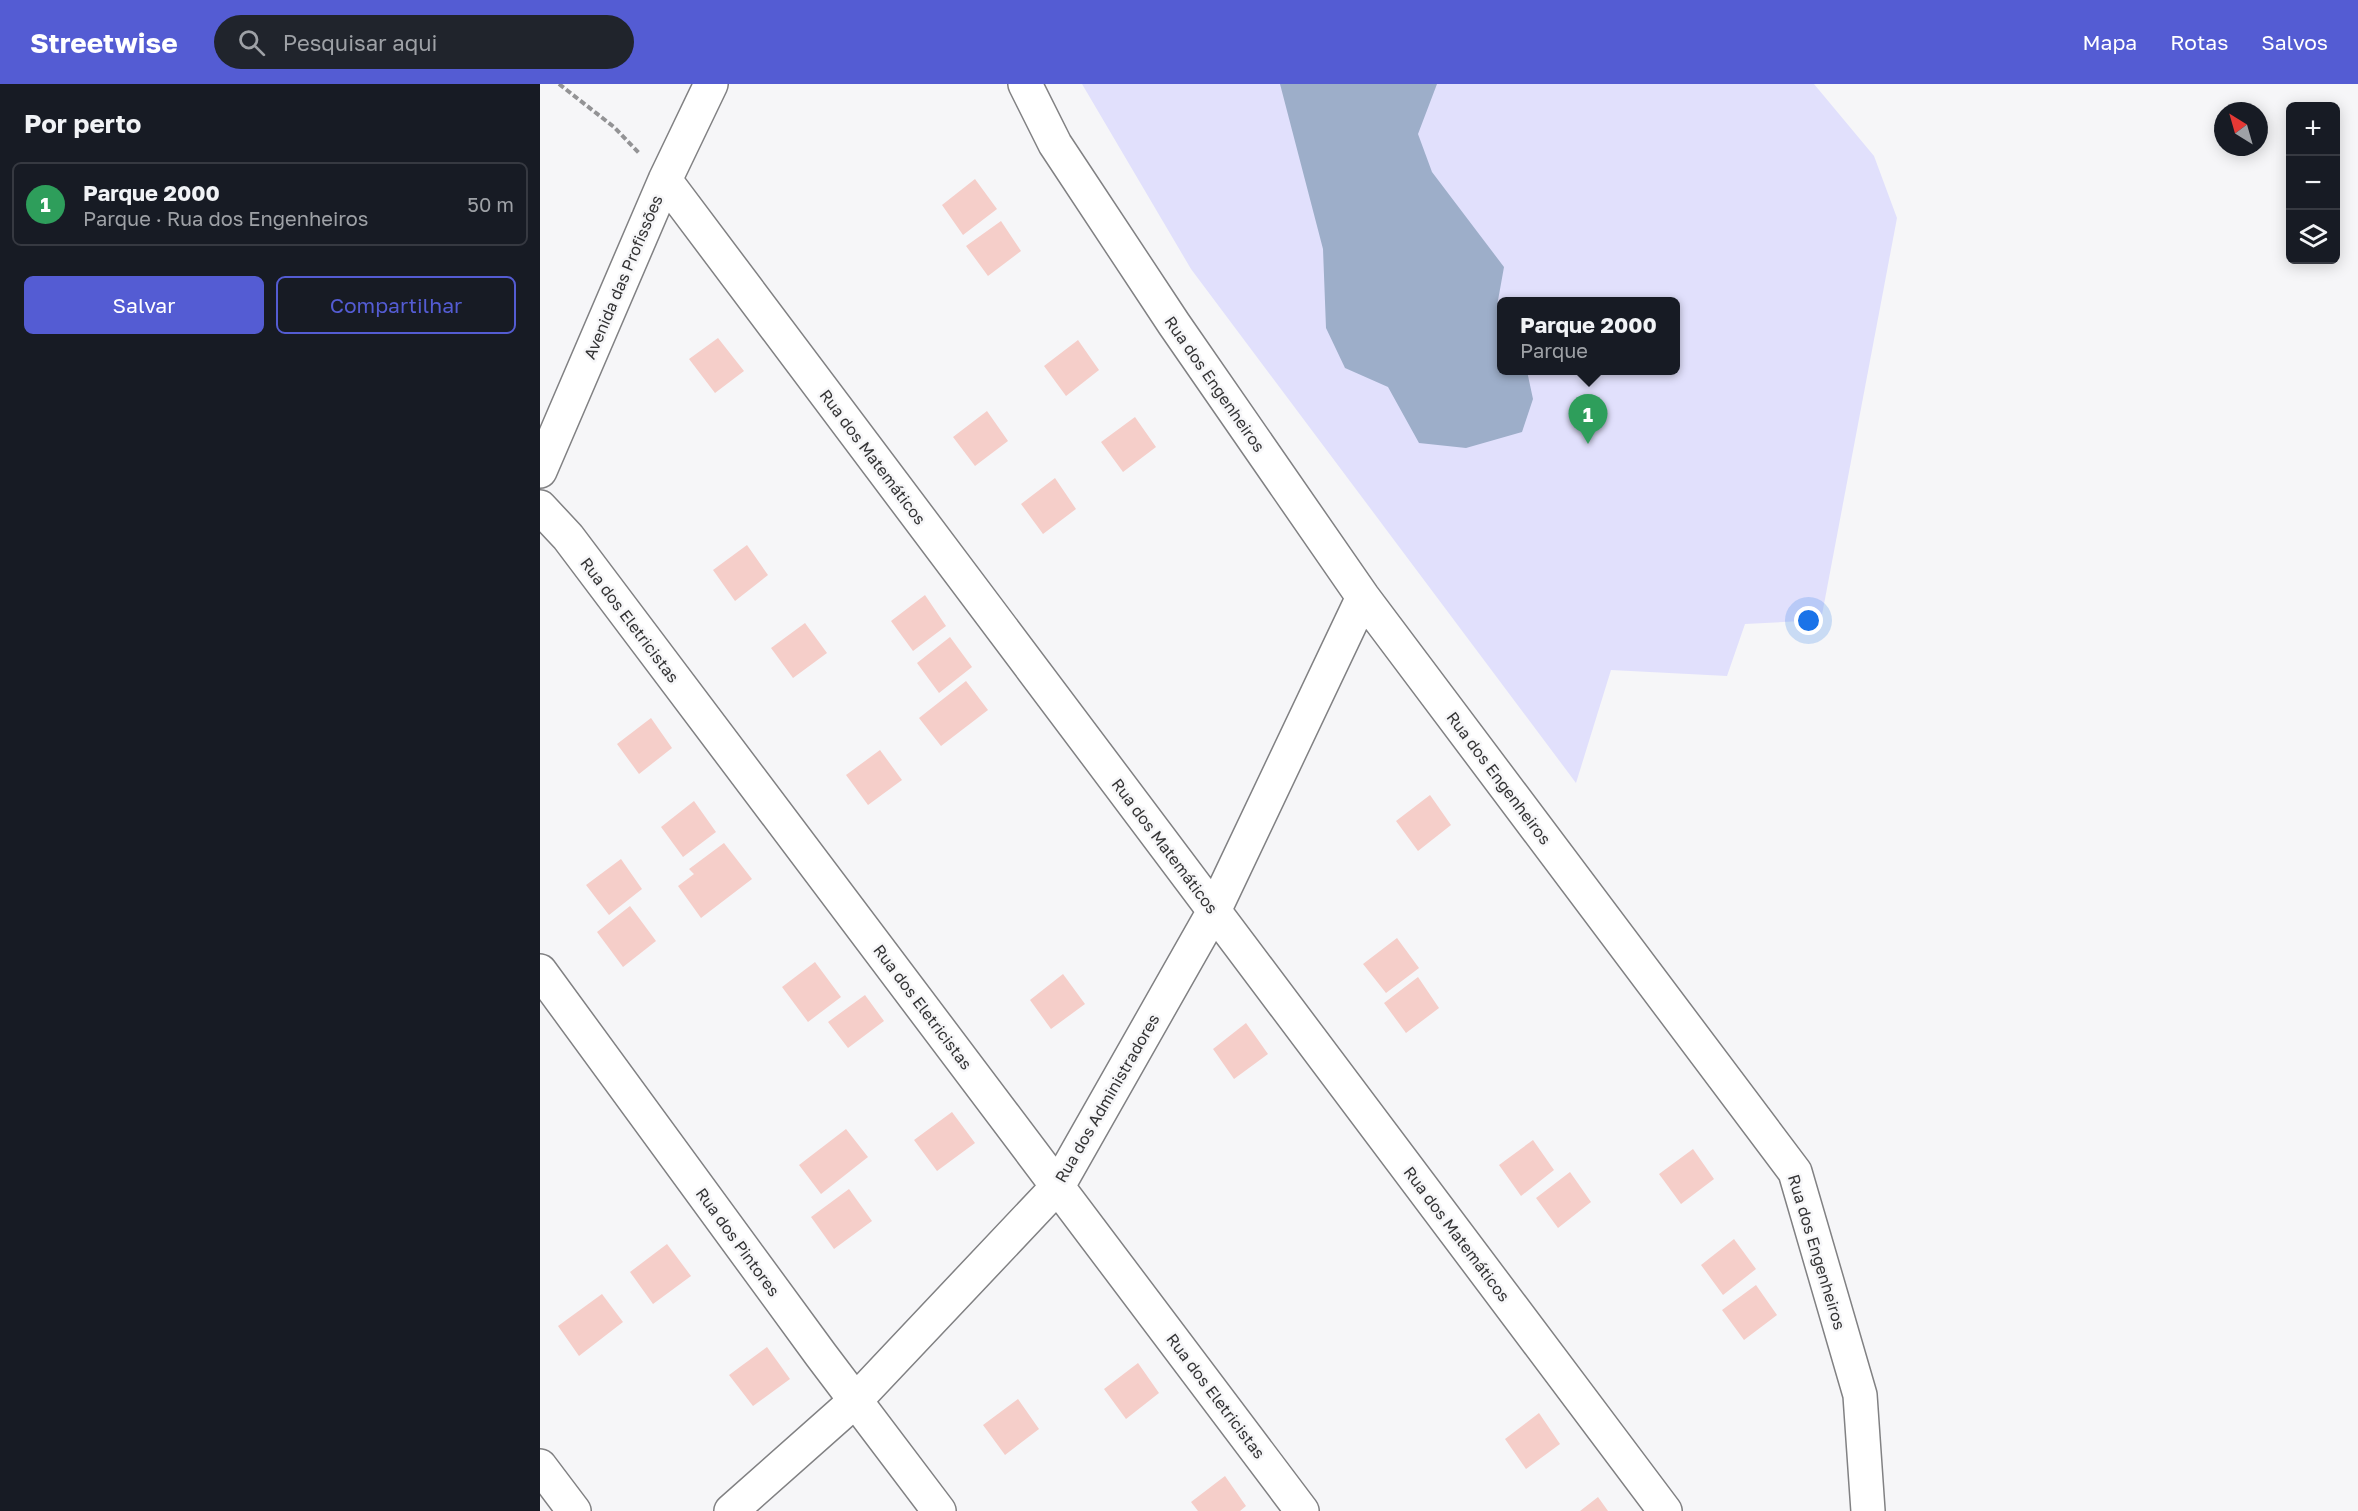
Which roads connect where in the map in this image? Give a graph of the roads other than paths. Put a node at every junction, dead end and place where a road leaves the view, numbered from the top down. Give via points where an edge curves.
1 (711, 84) edge
2 (1025, 84) edge
3 (665, 180) junction
4 (540, 471) edge
5 (540, 507) edge
6 (1363, 597) junction
7 (1214, 911) junction
8 (540, 971) edge
9 (1058, 1186) junction
10 (855, 1401) junction
11 (540, 1466) edge
12 (574, 1511) edge
13 (730, 1511) edge
14 (939, 1511) edge
15 (1302, 1511) edge
16 (1665, 1511) edge
17 (1869, 1511) edge

1 - 3 street, Avenida das Profissões
2 - 6 street, Rua dos Engenheiros via 1055,144
3 - 4 street, Avenida das Profissões
3 - 7 street, Rua dos Matemáticos
5 - 9 street, Rua dos Eletricistas via 568,537
6 - 7 street, Rua dos Administradores
6 - 17 street, Rua dos Engenheiros via 1795,1172 1860,1395
7 - 9 street, Rua dos Administradores
7 - 16 street, Rua dos Matemáticos
8 - 10 street, Rua dos Pintores
9 - 10 street, Rua dos Administradores
9 - 15 street, Rua dos Eletricistas
10 - 13 street, Rua dos Administradores
10 - 14 street, Rua dos Pintores
11 - 12 street

